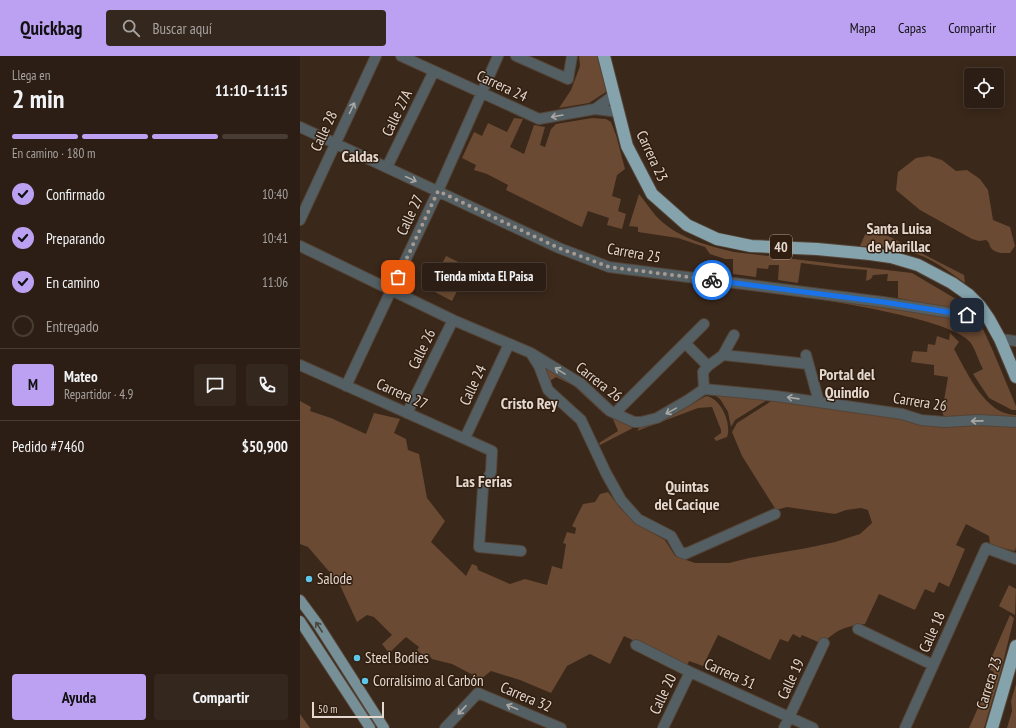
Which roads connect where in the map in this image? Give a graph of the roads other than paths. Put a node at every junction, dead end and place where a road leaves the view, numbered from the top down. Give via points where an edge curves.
1 (376, 56) edge
2 (401, 56) edge
3 (498, 56) edge
4 (516, 56) edge
5 (572, 56) edge
6 (604, 56) edge
7 (434, 71) junction
8 (481, 93) junction
9 (614, 95) junction
10 (595, 109) junction
11 (619, 112) junction
12 (300, 127) edge
13 (336, 143) junction
14 (387, 167) junction
15 (438, 191) junction
16 (300, 220) edge
17 (300, 246) edge
18 (391, 291) junction
19 (989, 319) junction
20 (453, 320) junction
21 (704, 324) dead end
22 (734, 335) dead end
23 (1000, 339) junction
24 (1016, 341) edge
25 (685, 343) junction
26 (509, 344) junction
27 (531, 353) junction
28 (723, 355) junction
29 (300, 365) edge
30 (708, 366) junction
31 (1016, 377) edge
32 (346, 386) junction
33 (704, 389) junction
34 (818, 402) junction
35 (407, 413) junction
36 (615, 413) junction
37 (1016, 422) edge
38 (465, 438) junction
39 (776, 514) dead end
40 (521, 551) dead end
41 (1016, 559) edge
42 (300, 600) edge
43 (300, 621) edge
44 (858, 629) dead end
45 (824, 643) dead end
46 (636, 645) dead end
47 (1016, 646) edge
48 (933, 665) junction
49 (346, 670) junction
50 (690, 672) junction
51 (337, 676) junction
52 (371, 709) junction
53 (361, 716) junction
54 (790, 717) junction
55 (545, 725) edge
56 (370, 728) edge
57 (384, 728) edge
58 (445, 728) edge
59 (561, 728) edge
60 (663, 728) edge
61 (784, 728) edge
62 (813, 728) edge
63 (905, 728) edge
64 (992, 728) edge

13 -> 1 street, Calle 28
2 - 7 street, Carrera 24
3 - 8 street, Calle 27
4 - 5 street via 568,79
6 - 9 highway, Carrera 23 / 40
7 - 8 street, Carrera 24
7 - 14 street, Calle 27A
10 -> 8 street, Carrera 24 via 539,119
8 - 15 street, Calle 27
9 - 10 street, Carrera 24
9 - 11 highway, Carrera 23 / 40
10 - 11 street, Carrera 24
11 - 19 highway, Carrera 23 / 40 via 627,146 652,194 686,225 717,239 750,246 870,254 918,265 969,295
12 - 13 street, Carrera 25
13 - 14 street, Carrera 25
13 - 16 street, Calle 28
14 -> 15 street, Carrera 25
15 - 18 street, Calle 27
15 - 19 street, Carrera 25 via 559,248 609,267 852,298
17 - 18 street, Carrera 26
18 - 20 street, Carrera 26
18 - 32 street, Calle 27
19 - 23 highway, Carrera 23 / 40
20 - 26 street, Carrera 26
20 - 35 street, Calle 26
21 - 25 street
22 - 28 street
23 - 24 street
23 - 31 highway, Carrera 23 / 40
25 - 30 street
25 - 36 street
26 - 27 street, Carrera 26
26 - 38 street, Calle 24
36 -> 27 street, Carrera 26 via 580,383
27 - 39 street via 548,390 581,420 621,500 638,518 671,536 680,552 685,554
28 - 30 street
28 - 34 street via 807,359
29 - 32 street, Carrera 27
30 - 33 street via 703,372
32 - 35 street, Carrera 27
34 -> 33 street, Carrera 26
33 -> 36 street, Carrera 26 via 657,418 645,422 634,422
37 -> 34 street, Carrera 26 via 921,420 902,414
35 - 38 street, Carrera 27
38 - 40 street, Carrera 27 via 492,451 491,472 483,488 479,546
41 - 48 street, Calle 18 via 986,548
49 -> 42 main road
43 - 51 main road
44 - 48 street
45 - 54 street, Calle 19
46 - 50 street, Carrera 31
47 - 64 highway, Carrera 23
48 - 63 street, Calle 18
49 - 51 main road
49 - 52 main road
50 - 54 street, Carrera 31
50 - 60 street, Calle 20
51 - 53 main road
52 - 53 main road
52 - 57 main road
53 - 56 main road
54 - 61 street, Calle 19
54 - 62 street, Carrera 31
55 -> 58 street, Carrera 32 via 478,693
55 - 59 street, Carrera 32

